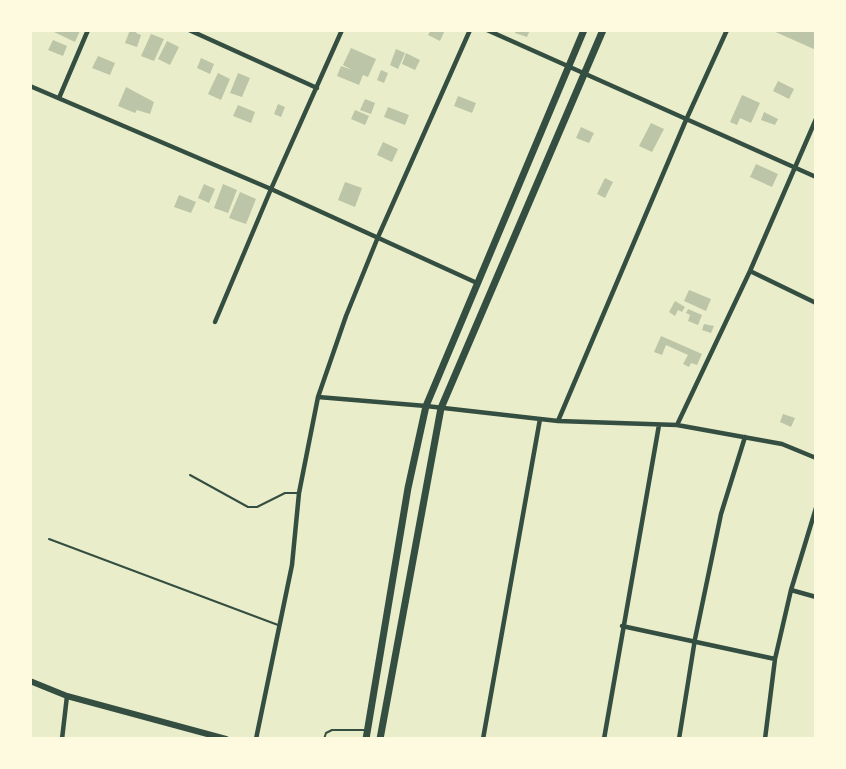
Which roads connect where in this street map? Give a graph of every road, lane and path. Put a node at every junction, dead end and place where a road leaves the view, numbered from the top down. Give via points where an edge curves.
1 (88, 30) edge
2 (189, 30) edge
3 (342, 30) edge
4 (470, 30) edge
5 (488, 30) edge
6 (584, 30) edge
7 (603, 30) edge
8 (727, 30) edge
9 (568, 66) junction
10 (584, 73) junction
11 (30, 86) edge
12 (317, 88) junction
13 (59, 98) junction
14 (816, 119) edge
15 (686, 120) junction
16 (796, 168) junction
17 (816, 177) edge
18 (271, 189) junction
19 (378, 237) junction
20 (750, 271) junction
21 (477, 283) junction
22 (816, 303) edge
23 (215, 322) dead end
24 (318, 398) junction
25 (426, 406) junction
26 (441, 408) junction
27 (540, 419) junction
28 (558, 421) junction
29 (658, 425) junction
30 (677, 425) junction
31 (745, 437) junction
32 (816, 458) edge
33 (190, 476) dead end
34 (299, 492) junction
35 (816, 507) edge
36 (49, 539) dead end
37 (792, 590) junction
38 (816, 597) edge
39 (281, 626) junction
40 (622, 626) junction
41 (695, 639) junction
42 (775, 659) junction
43 (30, 681) edge
44 (67, 696) junction
45 (368, 730) junction
46 (62, 739) edge
47 (226, 739) edge
48 (256, 739) edge
49 (324, 739) edge
50 (366, 739) edge
51 (380, 739) edge
52 (483, 739) edge
53 (604, 739) edge
54 (679, 739) edge
55 (765, 739) edge

1 - 13 street
2 - 12 street
3 - 12 street
4 - 19 street
5 - 9 street
6 - 9 main road
7 - 10 main road
8 - 15 street
9 - 10 street
9 - 21 main road
10 - 15 street
10 - 26 main road
11 - 13 street
12 - 18 street
13 - 18 street
14 - 16 street
15 - 16 street
15 - 28 street
16 - 17 street
16 - 20 street
18 - 19 street
18 - 23 street
19 - 21 street
19 - 24 street
20 - 22 street
20 - 30 street
21 - 25 main road
24 - 25 street
24 - 34 street
25 - 26 street
25 - 45 main road via 408,488
26 - 27 street
26 - 51 main road
27 - 28 street
27 - 52 street
28 - 29 street
29 - 30 street
29 - 40 street
30 - 31 street
31 - 32 street via 782,444
31 - 41 street via 721,514
33 - 34 lane via 248,507
34 - 39 street via 294,554
35 - 37 street
36 - 39 lane
37 - 38 street
37 - 42 street
39 - 48 street
40 - 41 street
40 - 53 street
41 - 42 street
41 - 54 street
42 - 55 street
43 - 44 street
44 - 46 street
44 - 47 street
45 - 49 lane via 332,730
45 - 50 main road

